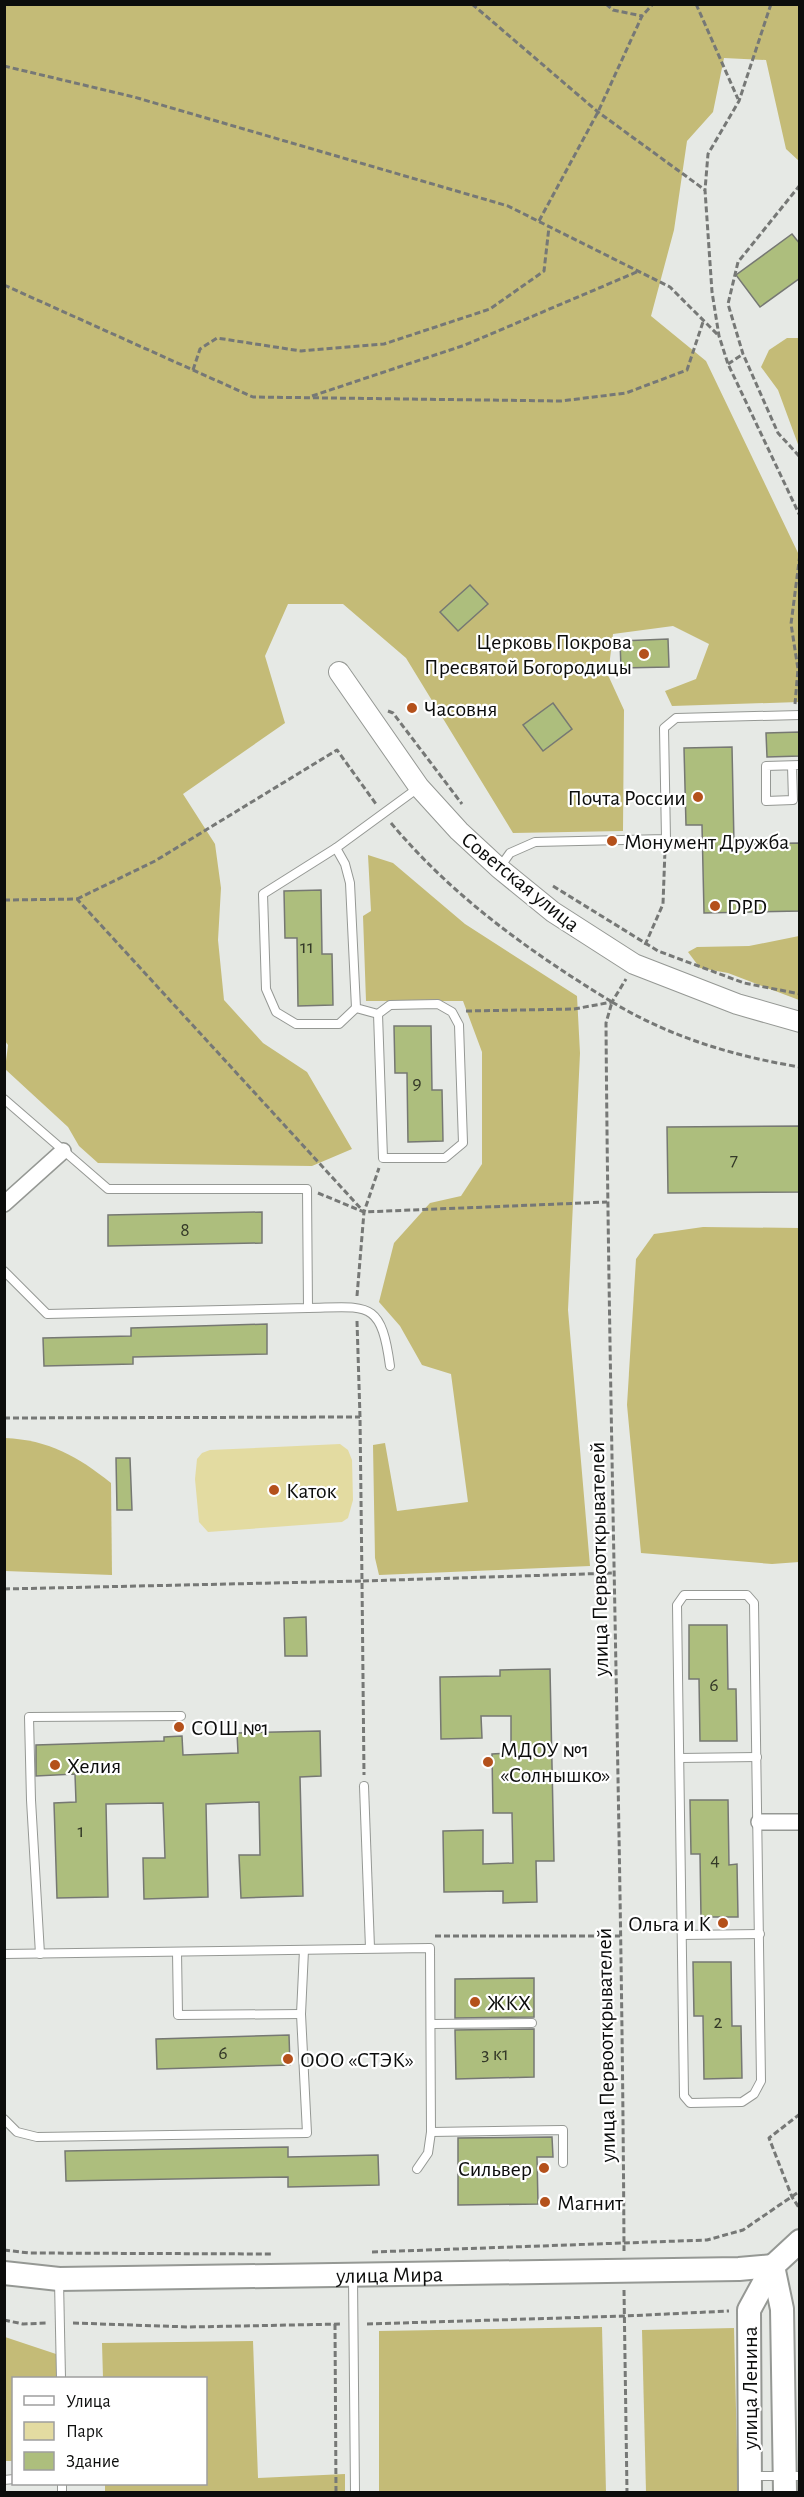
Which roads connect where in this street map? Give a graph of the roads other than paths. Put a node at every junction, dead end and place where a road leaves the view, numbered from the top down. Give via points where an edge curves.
1 (339, 672) dead end
2 (797, 715) edge
3 (796, 766) edge
4 (419, 787) junction
5 (336, 848) junction
6 (499, 868) junction
7 (356, 1008) junction
8 (378, 1014) junction
9 (800, 1022) edge
10 (4, 1099) edge
11 (63, 1151) junction
12 (4, 1204) edge
13 (4, 1271) edge
14 (308, 1308) junction
15 (390, 1366) dead end
16 (181, 1716) dead end
17 (758, 1757) junction
18 (680, 1758) junction
19 (364, 1786) road end
20 (759, 1822) junction
21 (800, 1822) edge
22 (760, 1934) junction
23 (682, 1935) junction
24 (370, 1948) junction
25 (304, 1950) junction
26 (177, 1952) junction
27 (4, 1954) edge
28 (40, 1954) junction
29 (301, 2014) junction
30 (532, 2023) dead end
31 (432, 2024) junction
32 (4, 2119) edge
33 (431, 2132) junction
34 (564, 2163) dead end
35 (417, 2169) dead end
36 (800, 2241) edge
37 (773, 2266) junction
38 (4, 2273) edge
39 (353, 2276) junction
40 (59, 2279) junction
41 (61, 2377) edge
42 (790, 2481) edge
43 (750, 2484) edge
44 (356, 2493) edge

1 - 4 street, Советская улица
2 - 6 lane via 676,718 664,729 666,840 536,842 510,853
3 - 3 lane via 766,766 766,801 793,800
4 - 5 lane
4 - 6 street, Советская улица
5 - 7 lane via 350,883
5 - 7 lane via 263,894 266,989 276,1012 296,1024 339,1024
6 - 9 street, Советская улица via 553,912 634,964 737,1004
7 - 8 lane
8 - 8 lane via 383,1158 445,1158 463,1143 459,1025 452,1012 438,1004 390,1005
10 - 11 lane
11 - 12 street
11 - 14 lane via 108,1189 307,1189
13 - 14 lane via 47,1314
14 - 15 lane via 369,1311 382,1327
16 - 28 lane via 29,1717
17 - 18 lane
17 - 18 lane via 754,1603 747,1595 684,1595 677,1605
17 - 20 lane
18 - 23 lane
19 - 24 lane
20 - 21 street
20 - 22 lane
22 - 23 lane
22 - 23 lane via 761,2081 754,2094 742,2102 690,2103 684,2096
24 - 25 lane
24 - 31 lane via 430,1948
25 - 26 lane
25 - 29 lane
26 - 28 lane
26 - 29 lane via 178,2015
27 - 28 lane
29 - 32 lane via 307,2133 37,2137 17,2132
30 - 31 lane
31 - 33 lane
33 - 34 lane via 562,2130
33 - 35 lane via 428,2153
36 - 37 main road
37 - 39 main road, улица Мира
37 - 42 main road, улица Ленина via 782,2309
37 - 43 main road, улица Ленина via 749,2310
38 - 40 main road, улица Мира
39 - 40 main road, улица Мира
39 - 44 lane
40 - 41 lane
42 - 43 lane

